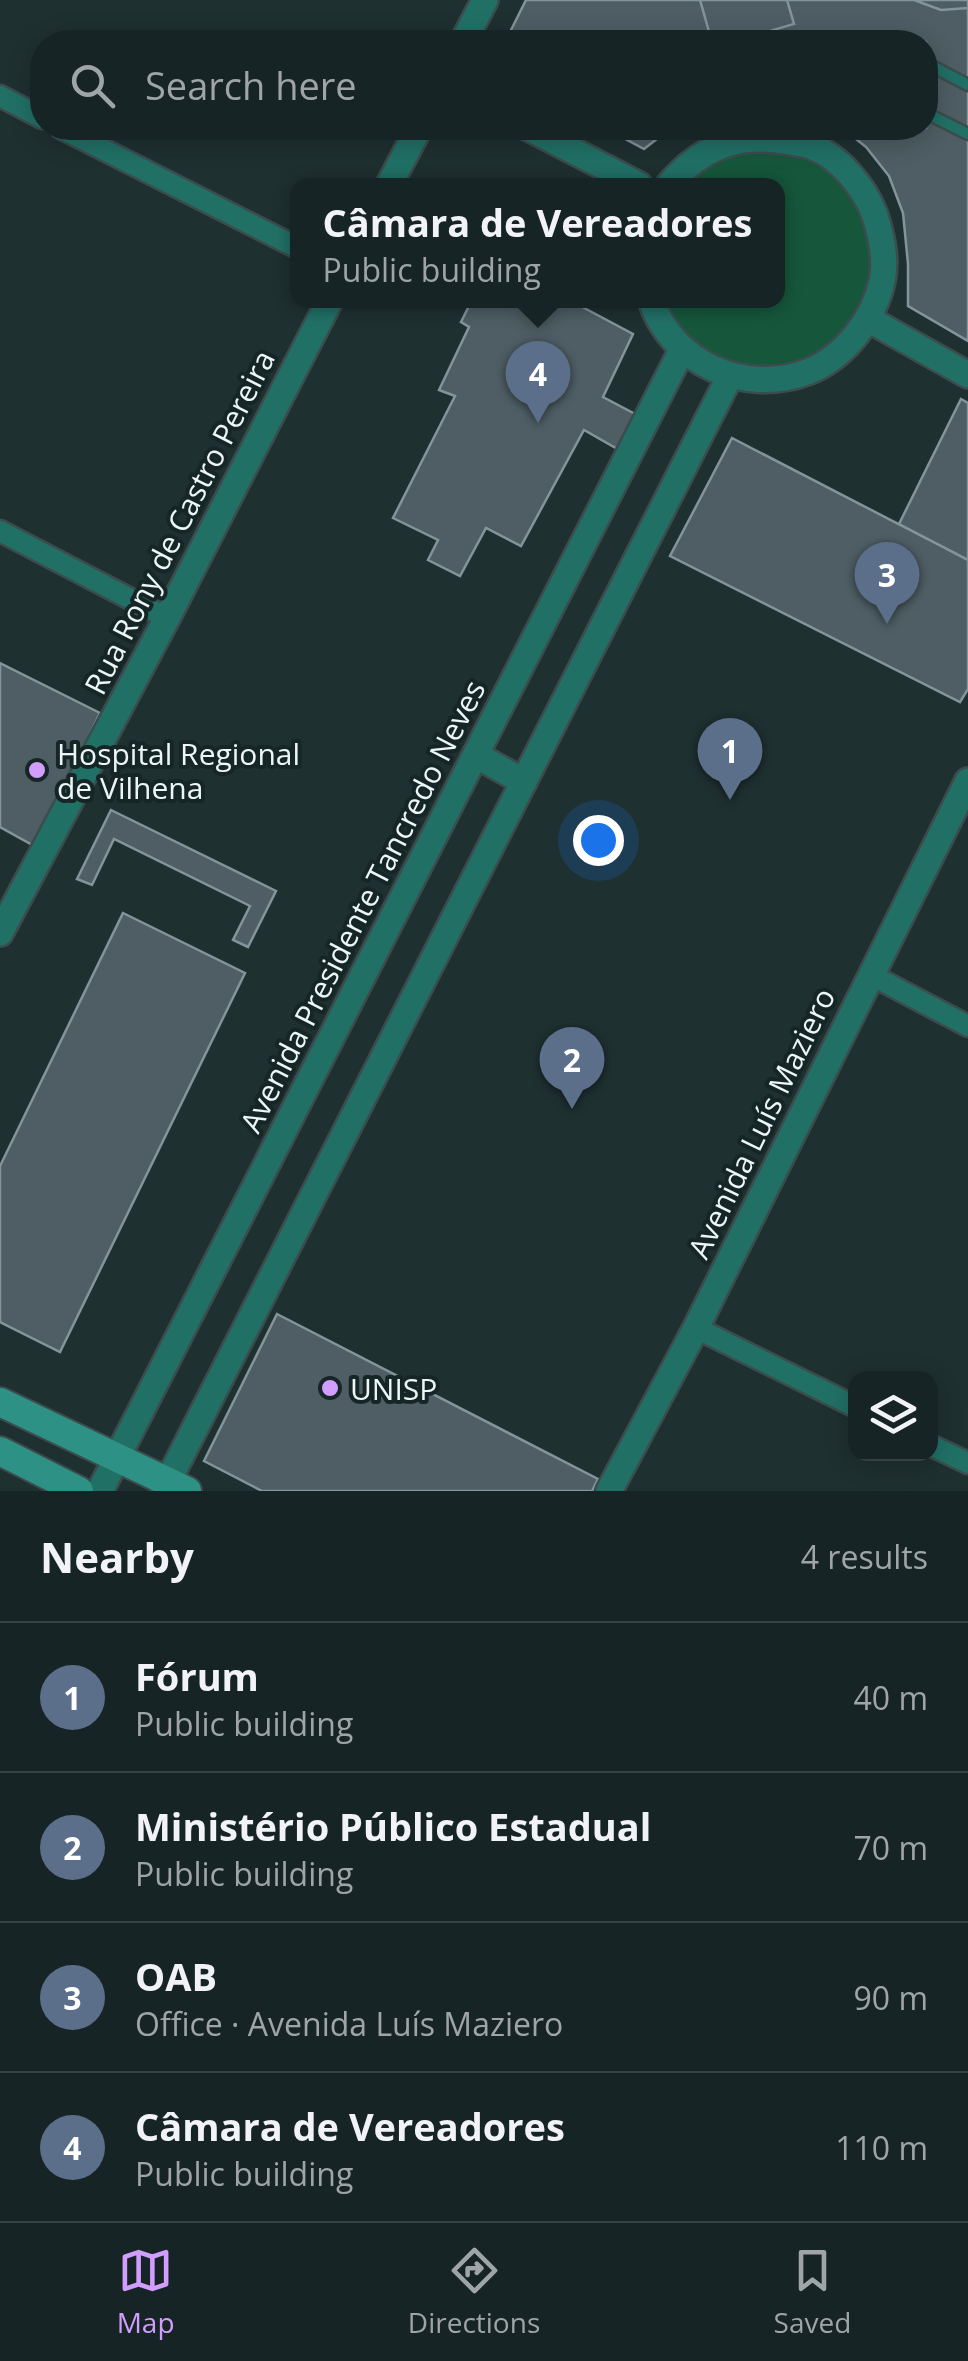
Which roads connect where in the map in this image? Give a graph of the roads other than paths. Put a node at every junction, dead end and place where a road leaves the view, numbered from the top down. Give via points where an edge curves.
1 (485, 0) edge
2 (469, 30) edge
3 (938, 69) edge
4 (968, 85) edge
5 (0, 96) edge
6 (30, 112) edge
7 (938, 119) edge
8 (968, 134) edge
9 (86, 140) edge
10 (413, 140) edge
11 (552, 140) edge
12 (747, 140) edge
13 (824, 140) edge
14 (393, 178) edge
15 (623, 178) edge
16 (675, 178) edge
17 (290, 244) edge
18 (326, 308) edge
19 (654, 308) edge
20 (868, 319) junction
21 (682, 350) junction
22 (968, 375) edge
23 (730, 376) junction
24 (0, 531) edge
25 (167, 618) junction
26 (476, 755) junction
27 (524, 782) junction
28 (968, 782) edge
29 (0, 933) edge
30 (870, 976) junction
31 (968, 1026) edge
32 (696, 1328) junction
33 (0, 1402) edge
34 (848, 1404) edge
35 (938, 1448) edge
36 (0, 1451) edge
37 (118, 1458) junction
38 (968, 1463) edge
39 (173, 1488) edge
40 (79, 1491) edge
41 (100, 1491) edge
42 (610, 1491) edge

1 - 2 street
3 - 4 lane
5 - 6 street
7 - 8 lane
9 - 17 street
10 - 14 street
11 - 15 street
12 - 16 street via 723,144
13 - 20 street via 868,198 882,238 882,280
18 - 25 street, Rua Rony de Castro Pereira
19 - 21 street
20 - 22 street
20 - 23 street via 843,350 808,372 770,380
21 - 23 street
21 - 26 street, Avenida Presidente Tancredo Neves
23 - 27 street
24 - 25 street
25 - 29 street, Rua Rony de Castro Pereira
26 - 27 street
26 - 37 street, Avenida Presidente Tancredo Neves
27 - 39 street
28 - 30 street, Avenida Luís Maziero
30 - 31 street
30 - 32 street, Avenida Luís Maziero
32 - 34 street
32 - 42 street, Avenida Luís Maziero
33 - 37 main road
35 - 38 street
36 - 40 main road
37 - 39 main road
37 - 41 street, Avenida Presidente Tancredo Neves

